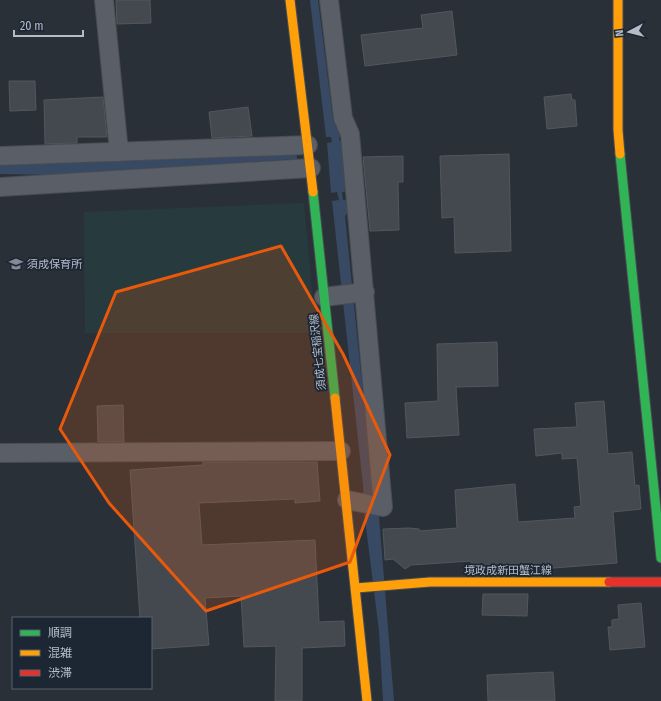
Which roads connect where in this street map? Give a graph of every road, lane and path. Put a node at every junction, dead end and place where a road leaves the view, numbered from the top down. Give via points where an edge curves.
1 (104, 0) edge
2 (290, 0) edge
3 (329, 0) edge
4 (618, 0) edge
5 (308, 145) junction
6 (120, 152) junction
7 (0, 156) edge
8 (311, 168) junction
9 (0, 186) edge
10 (363, 292) junction
11 (332, 296) junction
12 (341, 450) junction
13 (0, 453) edge
14 (354, 502) junction
15 (661, 558) edge
16 (661, 582) edge
17 (356, 588) junction
18 (366, 701) edge

1 - 6 street
2 - 5 main road, 須成七宝稲沢線
3 - 10 street via 344,118 350,134
4 - 15 main road via 618,130
5 - 6 street
5 - 8 main road, 須成七宝稲沢線
6 - 7 street
8 - 9 street
8 - 11 main road, 須成七宝稲沢線
10 - 11 street
10 - 14 street via 384,507
11 - 12 main road, 須成七宝稲沢線
12 - 13 street
12 - 14 main road, 須成七宝稲沢線
14 - 17 main road, 須成七宝稲沢線
16 - 17 main road, 境政成新田蟹江線 via 430,582
17 - 18 main road, 須成七宝稲沢線

